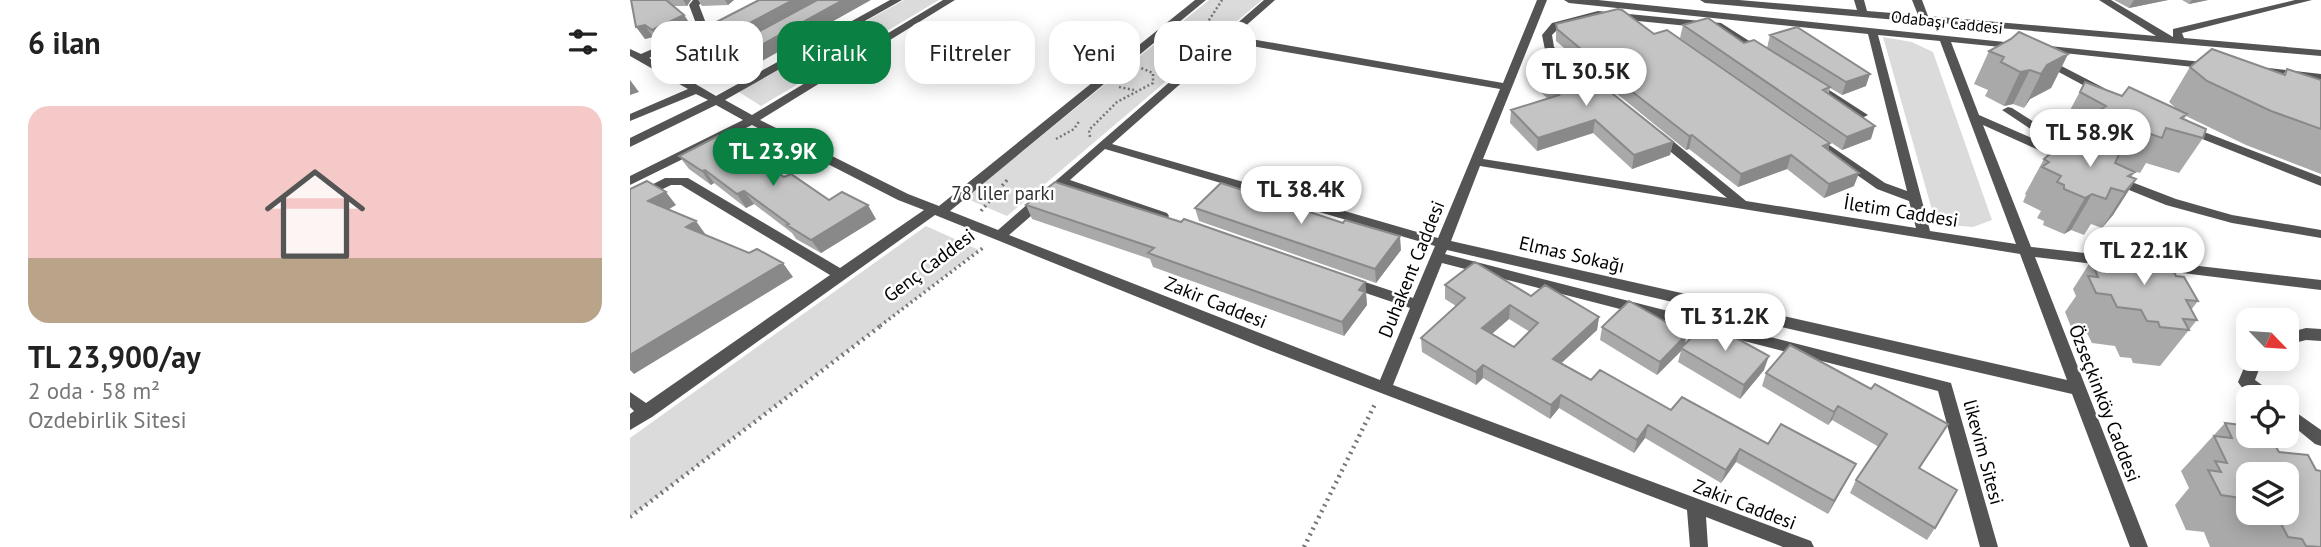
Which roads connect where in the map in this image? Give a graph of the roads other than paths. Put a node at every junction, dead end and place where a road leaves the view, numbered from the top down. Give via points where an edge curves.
1 (699, 0) edge
2 (897, 0) edge
3 (950, 0) edge
4 (1200, 0) edge
5 (1270, 0) edge
6 (1542, 0) edge
7 (1569, 0) edge
8 (1705, 0) edge
9 (1859, 0) edge
10 (1917, 0) edge
11 (2104, 0) edge
12 (2307, 0) edge
13 (1863, 15) junction
14 (1642, 19) junction
15 (1246, 21) edge
16 (1925, 21) junction
17 (1872, 30) junction
18 (1665, 35) edge
19 (1944, 38) junction
20 (2174, 41) junction
21 (1256, 43) edge
22 (2027, 46) junction
23 (2321, 53) edge
24 (635, 55) edge
25 (1768, 56) edge
26 (2186, 63) junction
27 (2226, 67) edge
28 (2253, 70) edge
29 (1582, 74) edge
30 (2321, 77) edge
31 (1803, 78) edge
32 (2216, 80) edge
33 (694, 84) edge
34 (1173, 84) edge
35 (691, 86) junction
36 (1506, 87) junction
37 (2117, 98) edge
38 (717, 100) junction
39 (2008, 110) dead end
40 (1862, 115) edge
41 (1974, 117) junction
42 (630, 118) edge
43 (752, 120) junction
44 (2175, 124) edge
45 (1646, 126) edge
46 (1801, 131) edge
47 (630, 143) edge
48 (1098, 149) junction
49 (1476, 162) junction
50 (2091, 169) junction
51 (630, 181) edge
52 (1061, 181) junction
53 (2321, 183) edge
54 (1915, 199) junction
55 (630, 201) edge
56 (1744, 205) junction
57 (937, 211) junction
58 (1180, 223) edge
59 (1924, 234) junction
60 (2321, 234) edge
61 (1000, 235) junction
62 (1440, 250) junction
63 (2026, 250) junction
64 (2120, 262) edge
65 (2147, 265) edge
66 (840, 275) junction
67 (1338, 278) edge
68 (2321, 285) edge
69 (1418, 305) junction
70 (2321, 335) edge
71 (2300, 336) edge
72 (1384, 388) junction
73 (2079, 389) junction
74 (630, 398) edge
75 (646, 412) junction
76 (2299, 422) edge
77 (630, 423) edge
78 (2321, 439) edge
79 (1696, 506) junction
80 (1699, 547) edge
81 (1805, 547) edge
82 (1989, 547) edge
83 (2139, 547) edge

1 - 24 street via 694,5 702,26 695,34
2 - 38 street
3 - 43 street
4 - 57 street, Genç Caddesi
5 - 15 street, Genç Caddesi
6 - 36 street, Duhakent Caddesi
7 - 17 street, Odabaşı Caddesi
8 - 13 street, Odabaşı Caddesi
9 - 13 street
10 - 16 street
11 - 20 street
12 - 20 street via 2177,31
13 - 16 street, Odabaşı Caddesi
14 - 18 street
14 - 25 street via 1721,26
14 - 29 street via 1598,14 1556,25 1547,35 1549,48
16 - 20 street, Odabaşı Caddesi
17 - 19 street, Odabaşı Caddesi
17 - 54 street
19 - 22 street, Odabaşı Caddesi
19 - 41 street, Özseçkinköy Caddesi
20 - 23 street, Odabaşı Caddesi
21 - 36 street
22 - 26 street, Odabaşı Caddesi
22 - 37 street via 2043,60
24 - 35 street, Zakir Caddesi
26 - 27 street, Odabaşı Caddesi
26 - 32 street via 2192,72
28 - 30 street
31 - 40 street
33 - 35 street
34 - 48 street, Genç Caddesi
35 - 38 street, Zakir Caddesi
35 - 42 street
36 - 49 street, Duhakent Caddesi
38 - 43 street, Zakir Caddesi
38 - 47 street
39 - 50 street
41 - 50 street
41 - 63 street, Özseçkinköy Caddesi
43 - 51 street
43 - 57 street, Zakir Caddesi
44 - 53 street
45 - 56 street
46 - 54 street via 1881,187
48 - 52 street, Genç Caddesi
48 - 62 street, Elmas Sokağı
49 - 56 street, İletim Caddesi
49 - 62 street, Duhakent Caddesi
50 - 60 street via 2171,202 2232,219
52 - 58 street
52 - 61 street, Genç Caddesi
54 - 59 street
55 - 66 street via 669,181 684,181
56 - 59 street, İletim Caddesi
57 - 61 street, Zakir Caddesi
57 - 66 street, Genç Caddesi
59 - 63 street, İletim Caddesi
61 - 72 street, Zakir Caddesi
62 - 69 street, Duhakent Caddesi
62 - 73 street, Elmas Sokağı
62 - 82 street, likevim Sitesi via 1945,387
63 - 64 street, İletim Caddesi
63 - 73 street, Özseçkinköy Caddesi
65 - 68 street
66 - 75 street, Genç Caddesi
67 - 69 street
69 - 72 street, Duhakent Caddesi
70 - 71 street
72 - 79 street, Zakir Caddesi
73 - 83 street, Özseçkinköy Caddesi
74 - 75 street
75 - 77 street, Genç Caddesi
76 - 78 street
79 - 80 street
79 - 81 street, Zakir Caddesi

